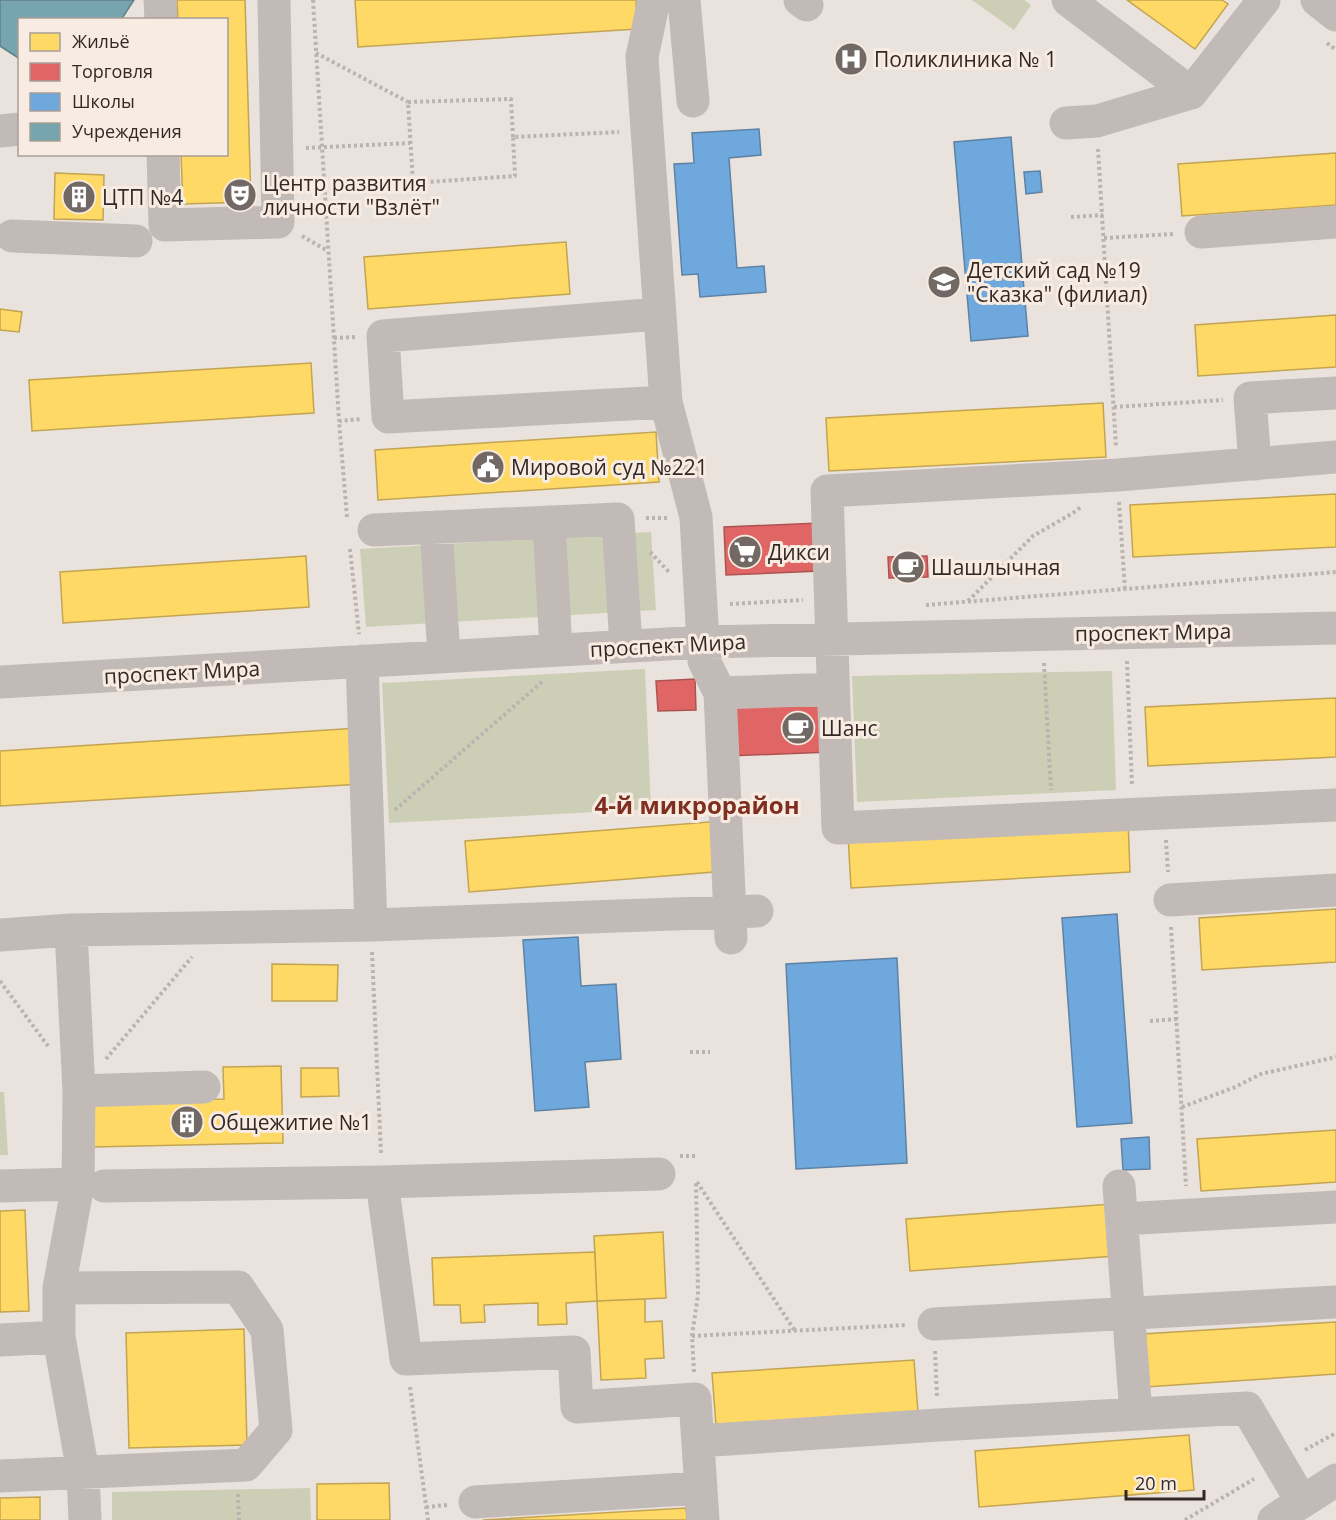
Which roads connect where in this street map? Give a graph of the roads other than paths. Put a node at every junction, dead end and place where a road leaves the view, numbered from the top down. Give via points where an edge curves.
1 (160, 0) edge
2 (274, 0) edge
3 (654, 0) edge
4 (684, 0) edge
5 (1068, 0) edge
6 (1264, 0) edge
7 (1317, 0) edge
8 (1336, 15) edge
9 (161, 18) edge
10 (1191, 93) junction
11 (693, 101) dead end
12 (1081, 122) road end
13 (18, 129) edge
14 (0, 131) edge
15 (164, 156) edge
16 (1336, 222) edge
17 (1201, 232) road end
18 (12, 236) dead end
19 (136, 241) dead end
20 (659, 314) junction
21 (1336, 393) edge
22 (666, 402) junction
23 (1336, 457) edge
24 (1255, 464) junction
25 (549, 522) junction
26 (436, 527) junction
27 (357, 531) road end
28 (1336, 628) edge
29 (832, 639) junction
30 (703, 642) junction
31 (626, 646) junction
32 (444, 656) junction
33 (362, 661) junction
34 (551, 664) junction
35 (0, 682) edge
36 (833, 689) junction
37 (720, 693) junction
38 (1336, 805) edge
39 (1336, 890) edge
40 (1170, 900) road end
41 (737, 923) junction
42 (371, 925) junction
43 (71, 930) junction
44 (671, 934) dead end
45 (0, 935) edge
46 (204, 1088) dead end
47 (79, 1091) junction
48 (659, 1174) dead end
49 (382, 1182) junction
50 (91, 1185) junction
51 (0, 1186) edge
52 (1119, 1186) dead end
53 (1336, 1207) edge
54 (1122, 1219) junction
55 (59, 1288) junction
56 (1336, 1302) edge
57 (1128, 1314) junction
58 (934, 1324) road end
59 (59, 1337) junction
60 (0, 1340) edge
61 (1136, 1414) junction
62 (698, 1441) junction
63 (83, 1472) junction
64 (0, 1476) edge
65 (1336, 1480) edge
66 (701, 1488) junction
67 (475, 1502) dead end
68 (1302, 1502) junction
69 (85, 1520) edge
70 (703, 1520) edge
71 (1274, 1520) edge

1 - 9 street
2 - 15 street via 278,222 165,225
3 - 20 street via 642,57
4 - 11 street
5 - 10 street
6 - 10 street
7 - 8 street
10 - 12 street
13 - 14 street
16 - 17 street
18 - 19 street
20 - 22 street
20 - 22 street via 383,336 388,417
21 - 24 street via 1250,398
22 - 30 street via 696,517
23 - 24 street
24 - 29 street via 827,491
25 - 26 street
25 - 31 street via 618,519
25 - 34 street
26 - 27 street
26 - 32 street
28 - 29 street, проспект Мира
29 - 30 street, проспект Мира
29 - 36 street
30 - 31 street, проспект Мира
30 - 37 street via 704,662
31 - 34 street, проспект Мира
32 - 33 street, проспект Мира
32 - 34 street, проспект Мира
33 - 35 street, проспект Мира
33 - 42 street
36 - 37 street
36 - 38 street via 838,828
37 - 41 street
39 - 40 street
41 - 42 street
41 - 44 street
42 - 43 street
43 - 45 street
43 - 47 street
46 - 47 street
47 - 50 street
48 - 49 street
49 - 50 street
49 - 62 street via 406,1359 574,1352 577,1407 695,1399
50 - 51 street
50 - 55 street
52 - 54 street
53 - 54 street
54 - 57 street
55 - 59 street
55 - 63 street via 238,1287 267,1330 276,1430 246,1465
56 - 57 street
57 - 58 street
57 - 61 street
59 - 60 street
59 - 63 street
61 - 62 street
61 - 68 street via 1247,1408
62 - 66 street
63 - 64 street
63 - 69 street
65 - 68 street
66 - 67 street
66 - 70 street
68 - 71 street

